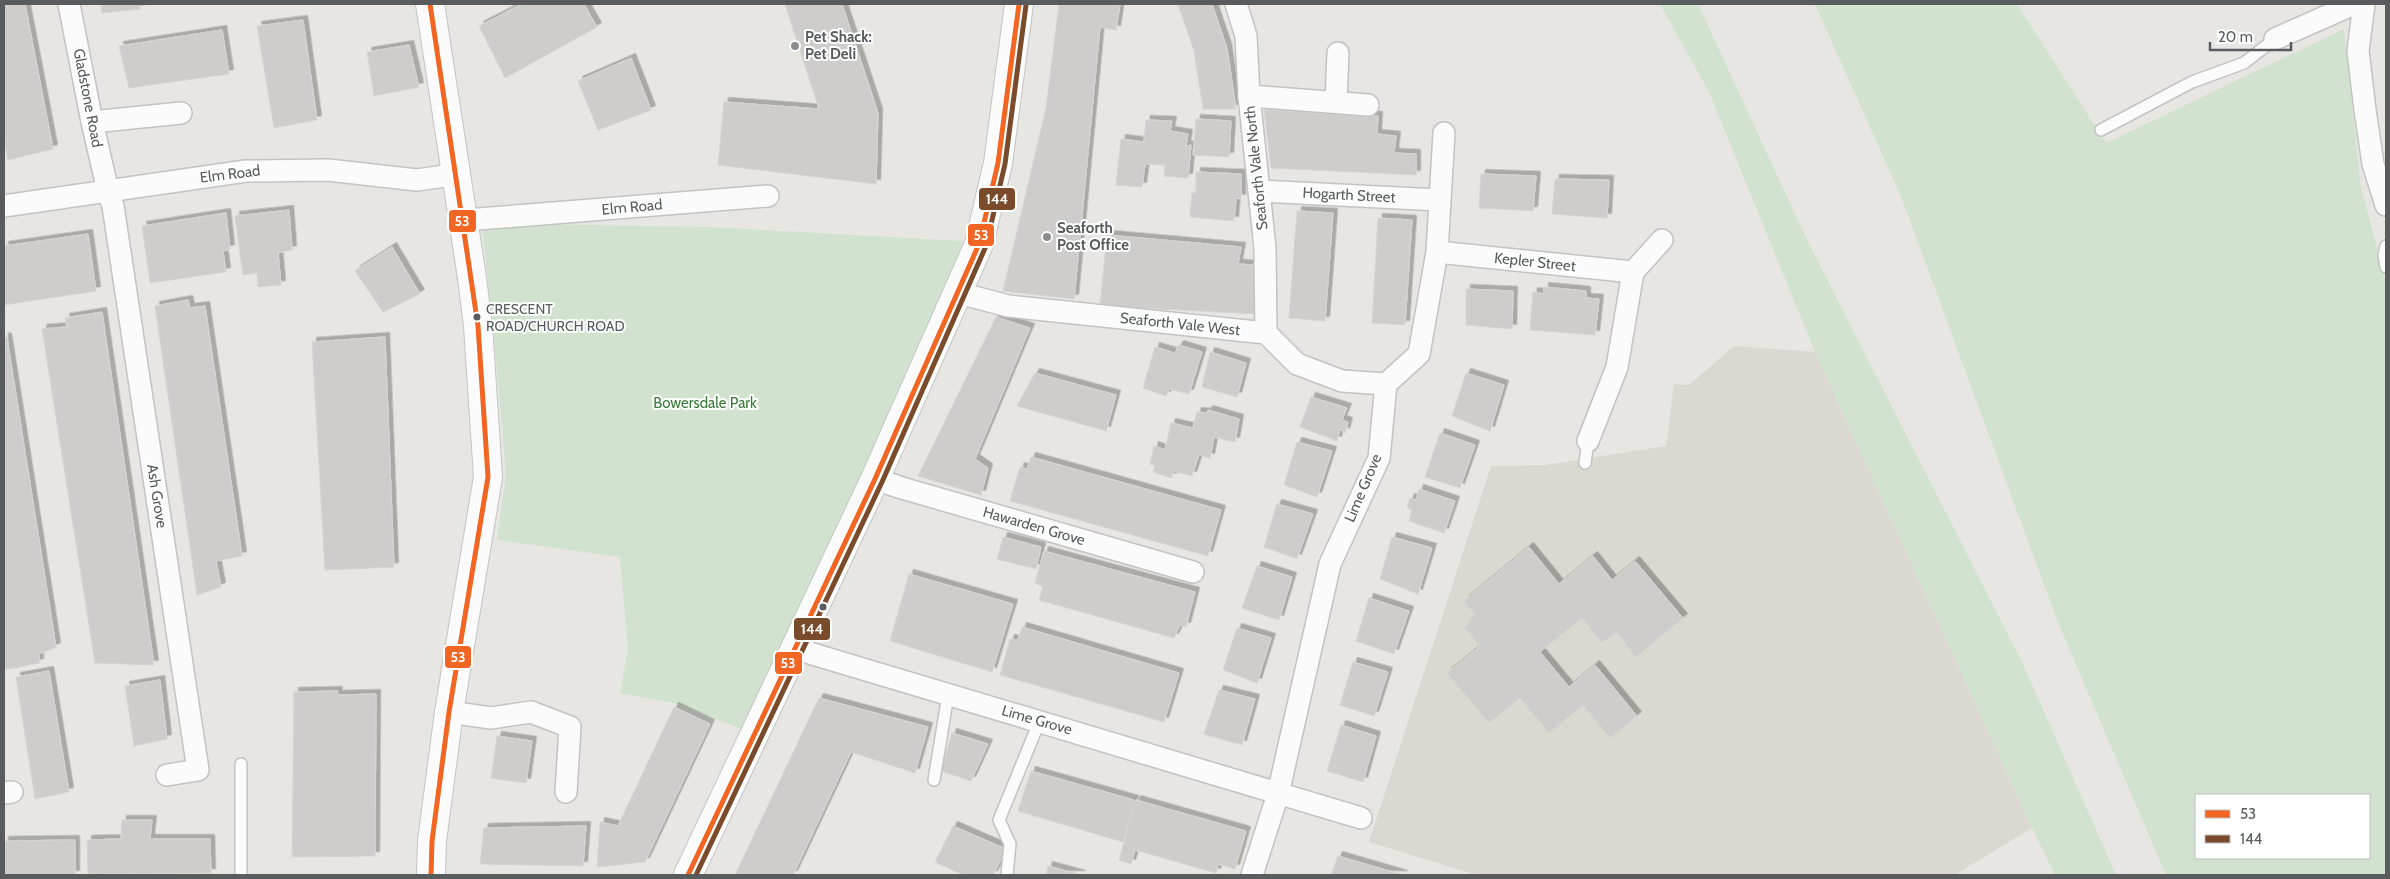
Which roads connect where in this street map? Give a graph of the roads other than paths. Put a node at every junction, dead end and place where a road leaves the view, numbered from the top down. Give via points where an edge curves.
1 (69, 4) edge
2 (430, 4) edge
3 (1019, 4) edge
4 (1236, 4) edge
5 (2354, 4) edge
6 (2364, 4) edge
7 (2275, 39) joint
8 (1338, 53) dead end
9 (1249, 96) junction
10 (1336, 102) junction
11 (1368, 105) dead end
12 (181, 113) dead end
13 (92, 122) junction
14 (2101, 130) dead end
15 (1444, 133) dead end
16 (458, 174) junction
17 (1258, 190) junction
18 (108, 191) junction
19 (768, 196) dead end
20 (1439, 200) junction
21 (2386, 205) edge
22 (4, 206) edge
23 (465, 220) junction
24 (1662, 240) dead end
25 (2386, 246) edge
26 (1437, 252) junction
27 (2386, 267) edge
28 (1633, 272) junction
29 (959, 293) junction
30 (1266, 333) junction
31 (1386, 384) junction
32 (1588, 441) joint
33 (1585, 463) dead end
34 (875, 479) junction
35 (1193, 572) dead end
36 (796, 649) junction
37 (948, 695) junction
38 (449, 712) junction
39 (1040, 720) junction
40 (241, 764) dead end
41 (167, 775) dead end
42 (934, 780) dead end
43 (566, 792) dead end
44 (1278, 794) junction
45 (1362, 818) dead end
46 (241, 875) edge
47 (431, 875) edge
48 (688, 875) edge
49 (1007, 875) edge
50 (1252, 875) edge

1 - 13 street, Gladstone Road
2 - 16 street
3 - 29 street via 990,203 980,244
4 - 9 street, Seaforth Vale North via 1246,36
5 - 7 street
6 - 21 street via 2358,51 2364,110 2373,164
7 - 14 lane via 2244,63 2192,82
8 - 10 street
9 - 10 street
9 - 17 street, Seaforth Vale North
10 - 11 street
12 - 13 street
13 - 18 street, Gladstone Road
15 - 20 street
16 - 18 street, Elm Road via 417,180 336,171 272,169
16 - 23 street
17 - 20 street, Hogarth Street
17 - 30 street, Seaforth Vale North via 1265,248
18 - 22 street, Elm Road
18 - 41 street, Ash Grove via 113,206 198,770
19 - 23 street, Elm Road
20 - 26 street
23 - 38 street via 478,326 488,477
24 - 28 street
25 - 27 lane
26 - 28 street, Kepler Street
26 - 31 street via 1419,354
28 - 32 street via 1617,366
29 - 30 street, Seaforth Vale West via 1008,306
29 - 34 street
30 - 31 street via 1297,364 1342,381
31 - 44 street, Lime Grove via 1379,458 1330,564
32 - 33 lane
34 - 35 street, Hawarden Grove
34 - 36 street
36 - 37 street, Lime Grove
36 - 48 street
37 - 39 street, Lime Grove
37 - 42 lane
38 - 43 street via 491,718 531,712 570,726
38 - 47 street via 432,841
39 - 44 street, Lime Grove
39 - 49 lane via 999,820 1010,844
40 - 46 lane
44 - 45 street, Lime Grove
44 - 50 street

